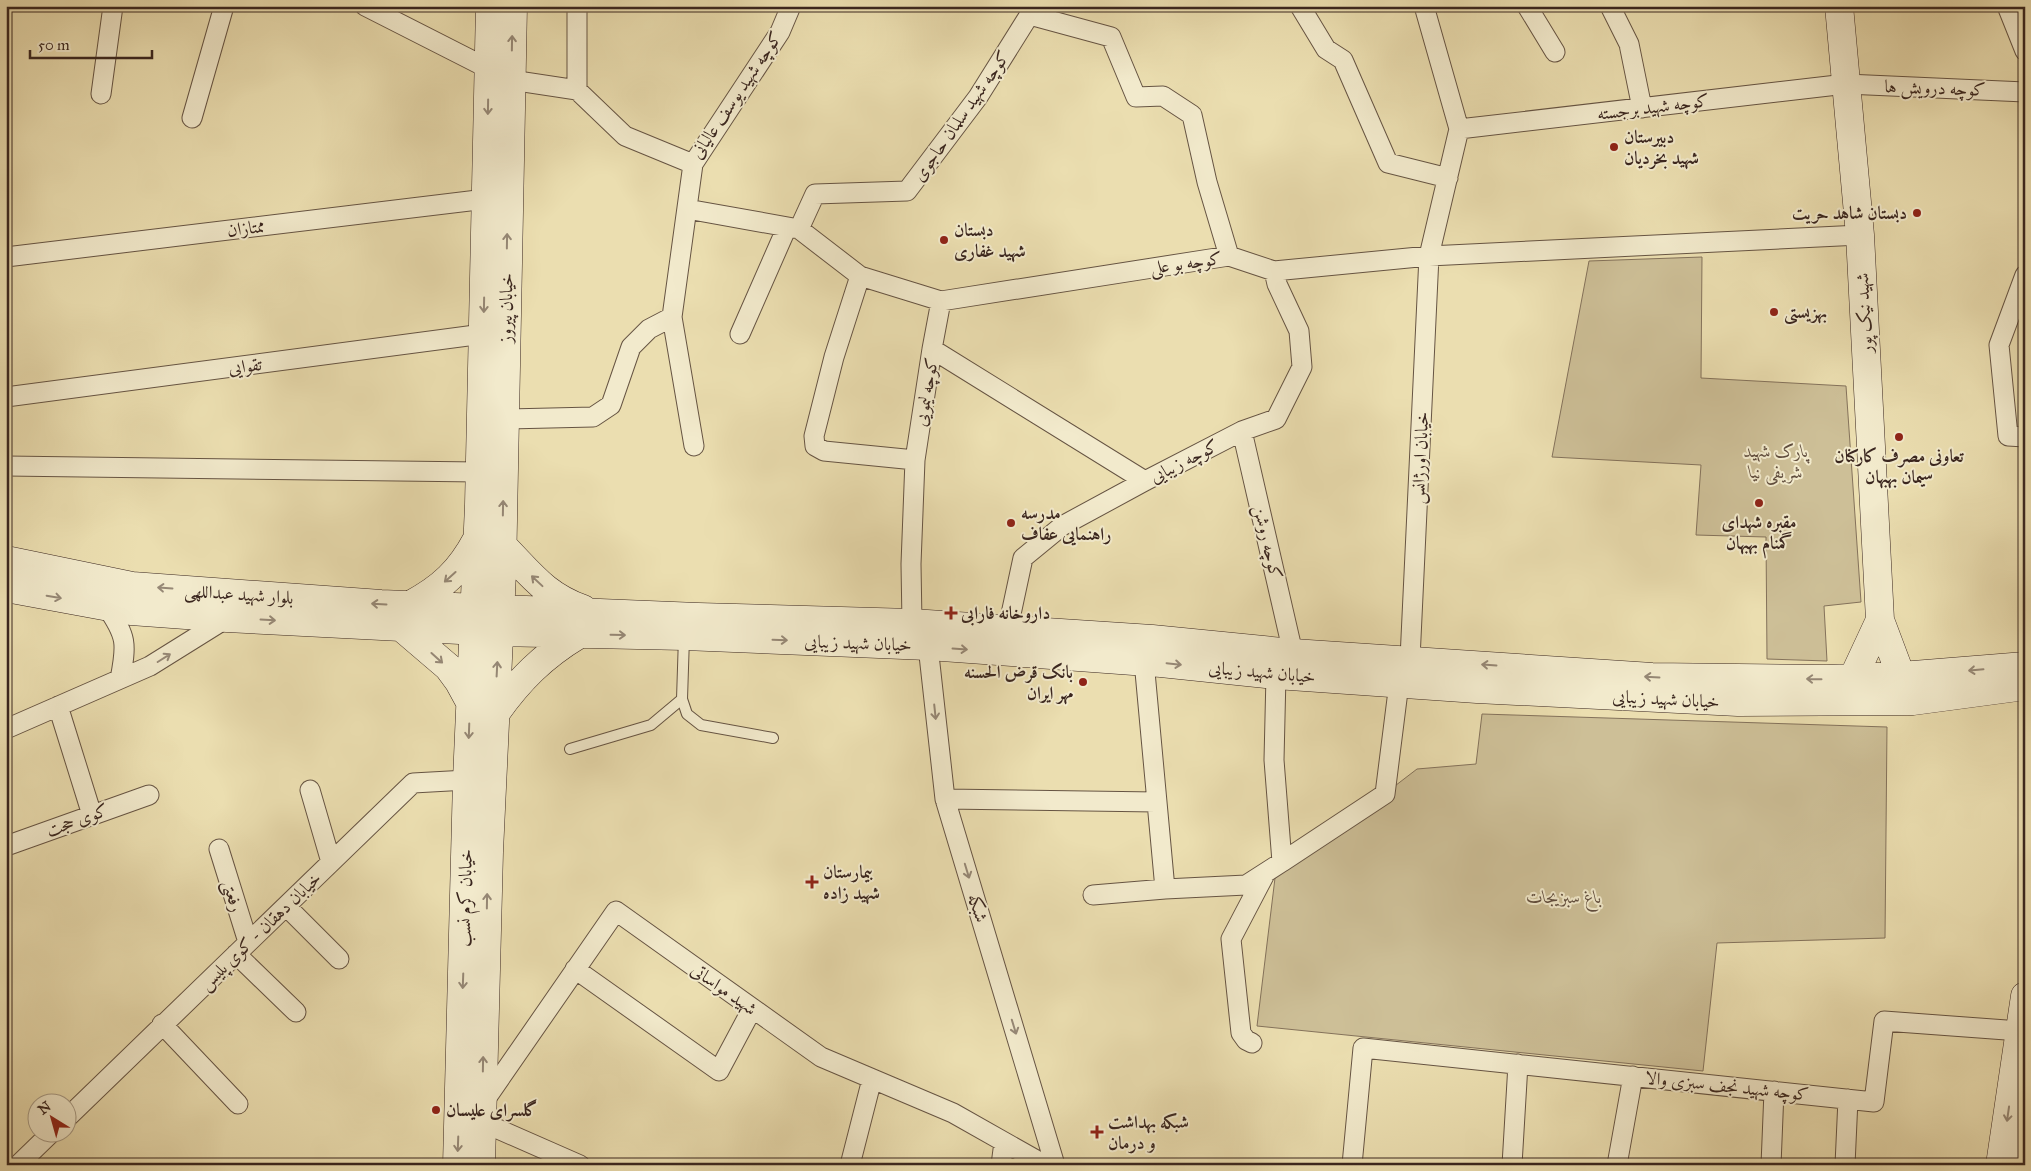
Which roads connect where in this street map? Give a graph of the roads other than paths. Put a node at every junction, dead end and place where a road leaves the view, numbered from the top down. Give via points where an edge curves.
1 (113, 6) edge
2 (224, 6) edge
3 (365, 6) edge
4 (490, 6) edge
5 (513, 6) edge
6 (577, 6) edge
7 (791, 6) edge
8 (1300, 6) edge
9 (1424, 6) edge
10 (1527, 6) edge
11 (1610, 6) edge
12 (1839, 6) edge
13 (2007, 6) edge
14 (1033, 11) edge
15 (2025, 51) edge
16 (1555, 52) dead end
17 (500, 74) junction
18 (1846, 84) junction
19 (577, 90) junction
20 (2025, 92) edge
21 (101, 94) dead end
22 (1642, 108) junction
23 (192, 118) dead end
24 (1459, 129) junction
25 (693, 164) junction
26 (1448, 178) junction
27 (486, 199) junction
28 (687, 209) junction
29 (793, 228) junction
30 (1860, 235) junction
31 (1228, 256) junction
32 (1429, 256) junction
33 (6, 257) edge
34 (1274, 271) junction
35 (2025, 275) edge
36 (860, 276) junction
37 (941, 301) junction
38 (672, 316) junction
39 (483, 334) junction
40 (740, 334) dead end
41 (932, 349) junction
42 (6, 397) edge
43 (504, 419) junction
44 (1242, 431) junction
45 (2025, 437) edge
46 (694, 446) dead end
47 (915, 460) junction
48 (6, 466) edge
49 (480, 472) junction
50 (1145, 481) junction
51 (490, 541) junction
52 (6, 560) edge
53 (6, 588) edge
54 (106, 606) junction
55 (594, 613) junction
56 (416, 616) junction
57 (227, 618) junction
58 (487, 620) junction
59 (1880, 620) junction
60 (912, 623) junction
61 (1008, 628) junction
62 (578, 635) junction
63 (684, 636) junction
64 (928, 646) junction
65 (1293, 653) junction
66 (1144, 661) junction
67 (2025, 666) edge
68 (1404, 671) junction
69 (1276, 675) junction
70 (1901, 676) junction
71 (1853, 678) junction
72 (120, 679) junction
73 (1526, 680) junction
74 (2025, 686) edge
75 (682, 699) junction
76 (58, 706) junction
77 (483, 709) junction
78 (6, 729) edge
79 (773, 738) dead end
80 (570, 749) dead end
81 (480, 779) junction
82 (310, 790) dead end
83 (149, 795) dead end
84 (946, 799) junction
85 (1156, 802) junction
86 (92, 815) junction
87 (6, 846) edge
88 (219, 849) dead end
89 (331, 862) junction
90 (1282, 862) junction
91 (1265, 874) junction
92 (1165, 888) junction
93 (1093, 895) dead end
94 (286, 906) junction
95 (242, 948) junction
96 (339, 959) dead end
97 (576, 969) junction
98 (2025, 996) edge
99 (752, 1008) junction
100 (296, 1012) dead end
101 (162, 1024) junction
102 (2020, 1031) junction
103 (1252, 1042) dead end
104 (1518, 1064) junction
105 (1633, 1076) junction
106 (872, 1079) junction
107 (1774, 1091) junction
108 (1848, 1099) junction
109 (238, 1104) dead end
110 (78, 1107) edge
111 (482, 1113) junction
112 (1004, 1142) junction
113 (2025, 1142) edge
114 (40, 1144) edge
115 (18, 1165) edge
116 (457, 1165) edge
117 (481, 1165) edge
118 (580, 1165) edge
119 (850, 1165) edge
120 (1001, 1165) edge
121 (1045, 1165) edge
122 (1055, 1165) edge
123 (1352, 1165) edge
124 (1512, 1165) edge
125 (1617, 1165) edge
126 (1771, 1165) edge
127 (1845, 1165) edge
128 (2000, 1165) edge
129 (2021, 1165) edge

1 - 21 street
2 - 23 street
3 - 17 street
4 - 17 main road, خیابان پیروز
17 -> 5 main road, خیابان پیروز
6 - 19 street
7 - 25 street, کوچه شهید یوسف عالیانی via 780,32
8 - 26 street via 1326,49 1343,60 1388,162
9 - 24 street
10 - 16 street
11 - 22 street via 1629,44
12 - 18 main road, شهید نیک پور
13 - 15 street
14 - 29 street, کوچه شهید سلمان حاجوی via 978,97 908,191 815,194
14 - 31 street via 1111,37 1136,97 1163,96 1192,115
17 - 19 street
17 -> 27 main road, خیابان پیروز
43 -> 17 main road, خیابان پیروز
18 - 20 street, کوچه درویش ها
18 - 22 street, کوچه شهید برجسته
18 - 30 main road, شهید نیک پور
19 - 25 street, کوچه شهید یوسف عالیانی via 625,136
22 - 24 street, کوچه شهید برجسته
24 - 26 street, خیابان اورژانس
25 - 28 street
26 - 32 street, خیابان اورژانس
27 - 33 street, ممتازان
27 -> 39 main road, خیابان پیروز
28 - 29 street
28 - 38 street
29 - 36 street
29 - 40 street
30 - 32 street, کوچه بو علی
30 - 59 main road, شهید نیک پور
31 - 34 street, کوچه بو علی
31 - 37 street, کوچه بو علی
32 - 34 street, کوچه بو علی
32 - 68 street, خیابان اورژانس
34 - 44 street, کوچه زیبایی via 1299,331 1302,367 1276,419
35 - 45 street via 1999,345 2008,436
36 - 37 street
36 - 47 street via 832,366 814,436 815,446 824,451
37 - 41 street
38 - 43 street via 649,329 630,347 611,405 594,417
38 - 46 street
39 - 42 street, تقوایی
39 - 49 main road, خیابان پیروز
41 - 47 street, کوچه لیمویی
41 - 50 street, کوچه لیمویی
51 -> 43 main road, خیابان پیروز
44 - 50 street, کوچه زیبایی
44 - 65 street, کوچه روشن
47 - 60 street, کوچه لیمویی
48 - 49 street
49 - 51 main road, خیابان پیروز
50 - 61 street, کوچه زیبایی via 1062,526 1023,558
55 -> 51 main road via 554,595
51 -> 56 main road via 426,597
51 - 58 main road, خیابان پیروز
56 -> 52 main road, بلوار شهید عبداللهی via 132,586
53 -> 54 main road, بلوار شهید عبداللهی
54 - 57 main road, بلوار شهید عبداللهی via 131,611
54 - 72 street via 122,628 125,654
55 - 58 main road, خیابان شهید زیبایی
55 - 60 main road, خیابان شهید زیبایی
57 -> 56 main road, بلوار شهید عبداللهی
56 - 58 main road, بلوار شهید عبداللهی
56 -> 77 main road via 448,667
72 -> 57 street via 150,666
58 - 62 main road, خیابان شهید زیبایی
58 - 77 main road, خیابان کرم نسب
59 - 70 main road, شهید نیک پور
59 - 71 main road, شهید نیک پور
60 - 61 main road, خیابان شهید زیبایی
61 - 65 main road, خیابان شهید زیبایی
62 -> 63 main road, خیابان شهید زیبایی
62 - 77 main road via 537,663 508,696
63 -> 64 main road, خیابان شهید زیبایی
63 - 75 lane
64 -> 66 main road, خیابان شهید زیبایی
64 -> 84 street, شبکه
65 - 68 main road, خیابان شهید زیبایی
66 -> 69 main road, خیابان شهید زیبایی
66 - 85 street
67 -> 70 main road, خیابان شهید زیبایی
68 - 69 main road, خیابان شهید زیبایی
68 - 73 main road, خیابان شهید زیبایی
68 - 90 street, خیابان اورژانس via 1385,794
69 - 90 street via 1274,760
70 - 71 main road, خیابان شهید زیبایی
71 -> 73 main road, خیابان شهید زیبایی
72 - 76 street
73 - 74 main road, خیابان شهید زیبایی via 1738,702 1913,701
75 - 79 lane via 687,714 701,725
75 - 80 lane via 651,725
76 - 78 street
76 - 86 street
77 - 81 main road, خیابان کرم نسب
81 - 89 street, خیابان دهقان - کوی پلیس via 413,783
111 -> 81 main road, خیابان کرم نسب
81 -> 116 main road, خیابان کرم نسب
82 - 89 street
83 - 86 street, کوی حجت
84 - 85 street
84 -> 122 street, شبکه
85 - 92 street
86 - 87 street, کوی حجت
88 - 95 street, رفعتی
89 - 94 street, خیابان دهقان - کوی پلیس
90 - 91 street, خیابان اورژانس
91 - 92 street, خیابان اورژانس via 1246,885
91 - 103 street via 1231,939 1241,1033
92 - 93 street, خیابان اورژانس
94 - 95 street, خیابان دهقان - کوی پلیس
94 - 96 street
95 - 100 street
95 - 101 street, خیابان دهقان - کوی پلیس
97 - 99 street, شهید مواساتی via 616,912
97 - 99 street via 719,1071
97 - 111 street, شهید مواساتی
98 - 102 main road
99 - 106 street, شهید مواساتی via 821,1057
101 - 109 street
101 - 110 street, خیابان دهقان - کوی پلیس
102 - 108 street, کوچه شهید نجف سبزی والا via 1884,1021 1874,1102
102 -> 128 main road
104 - 105 street, کوچه شهید نجف سبزی والا
104 - 123 street, کوچه شهید نجف سبزی والا via 1364,1048
104 - 124 street
105 - 107 street, کوچه شهید نجف سبزی والا
105 - 125 street
106 - 112 street, شهید مواساتی via 953,1113
106 - 119 street
107 - 108 street, کوچه شهید نجف سبزی والا
107 - 126 street
108 - 127 street
111 - 117 main road, خیابان کرم نسب
111 - 118 street
112 - 120 street
112 - 121 street, شهید مواساتی
113 - 129 main road
114 - 115 street

